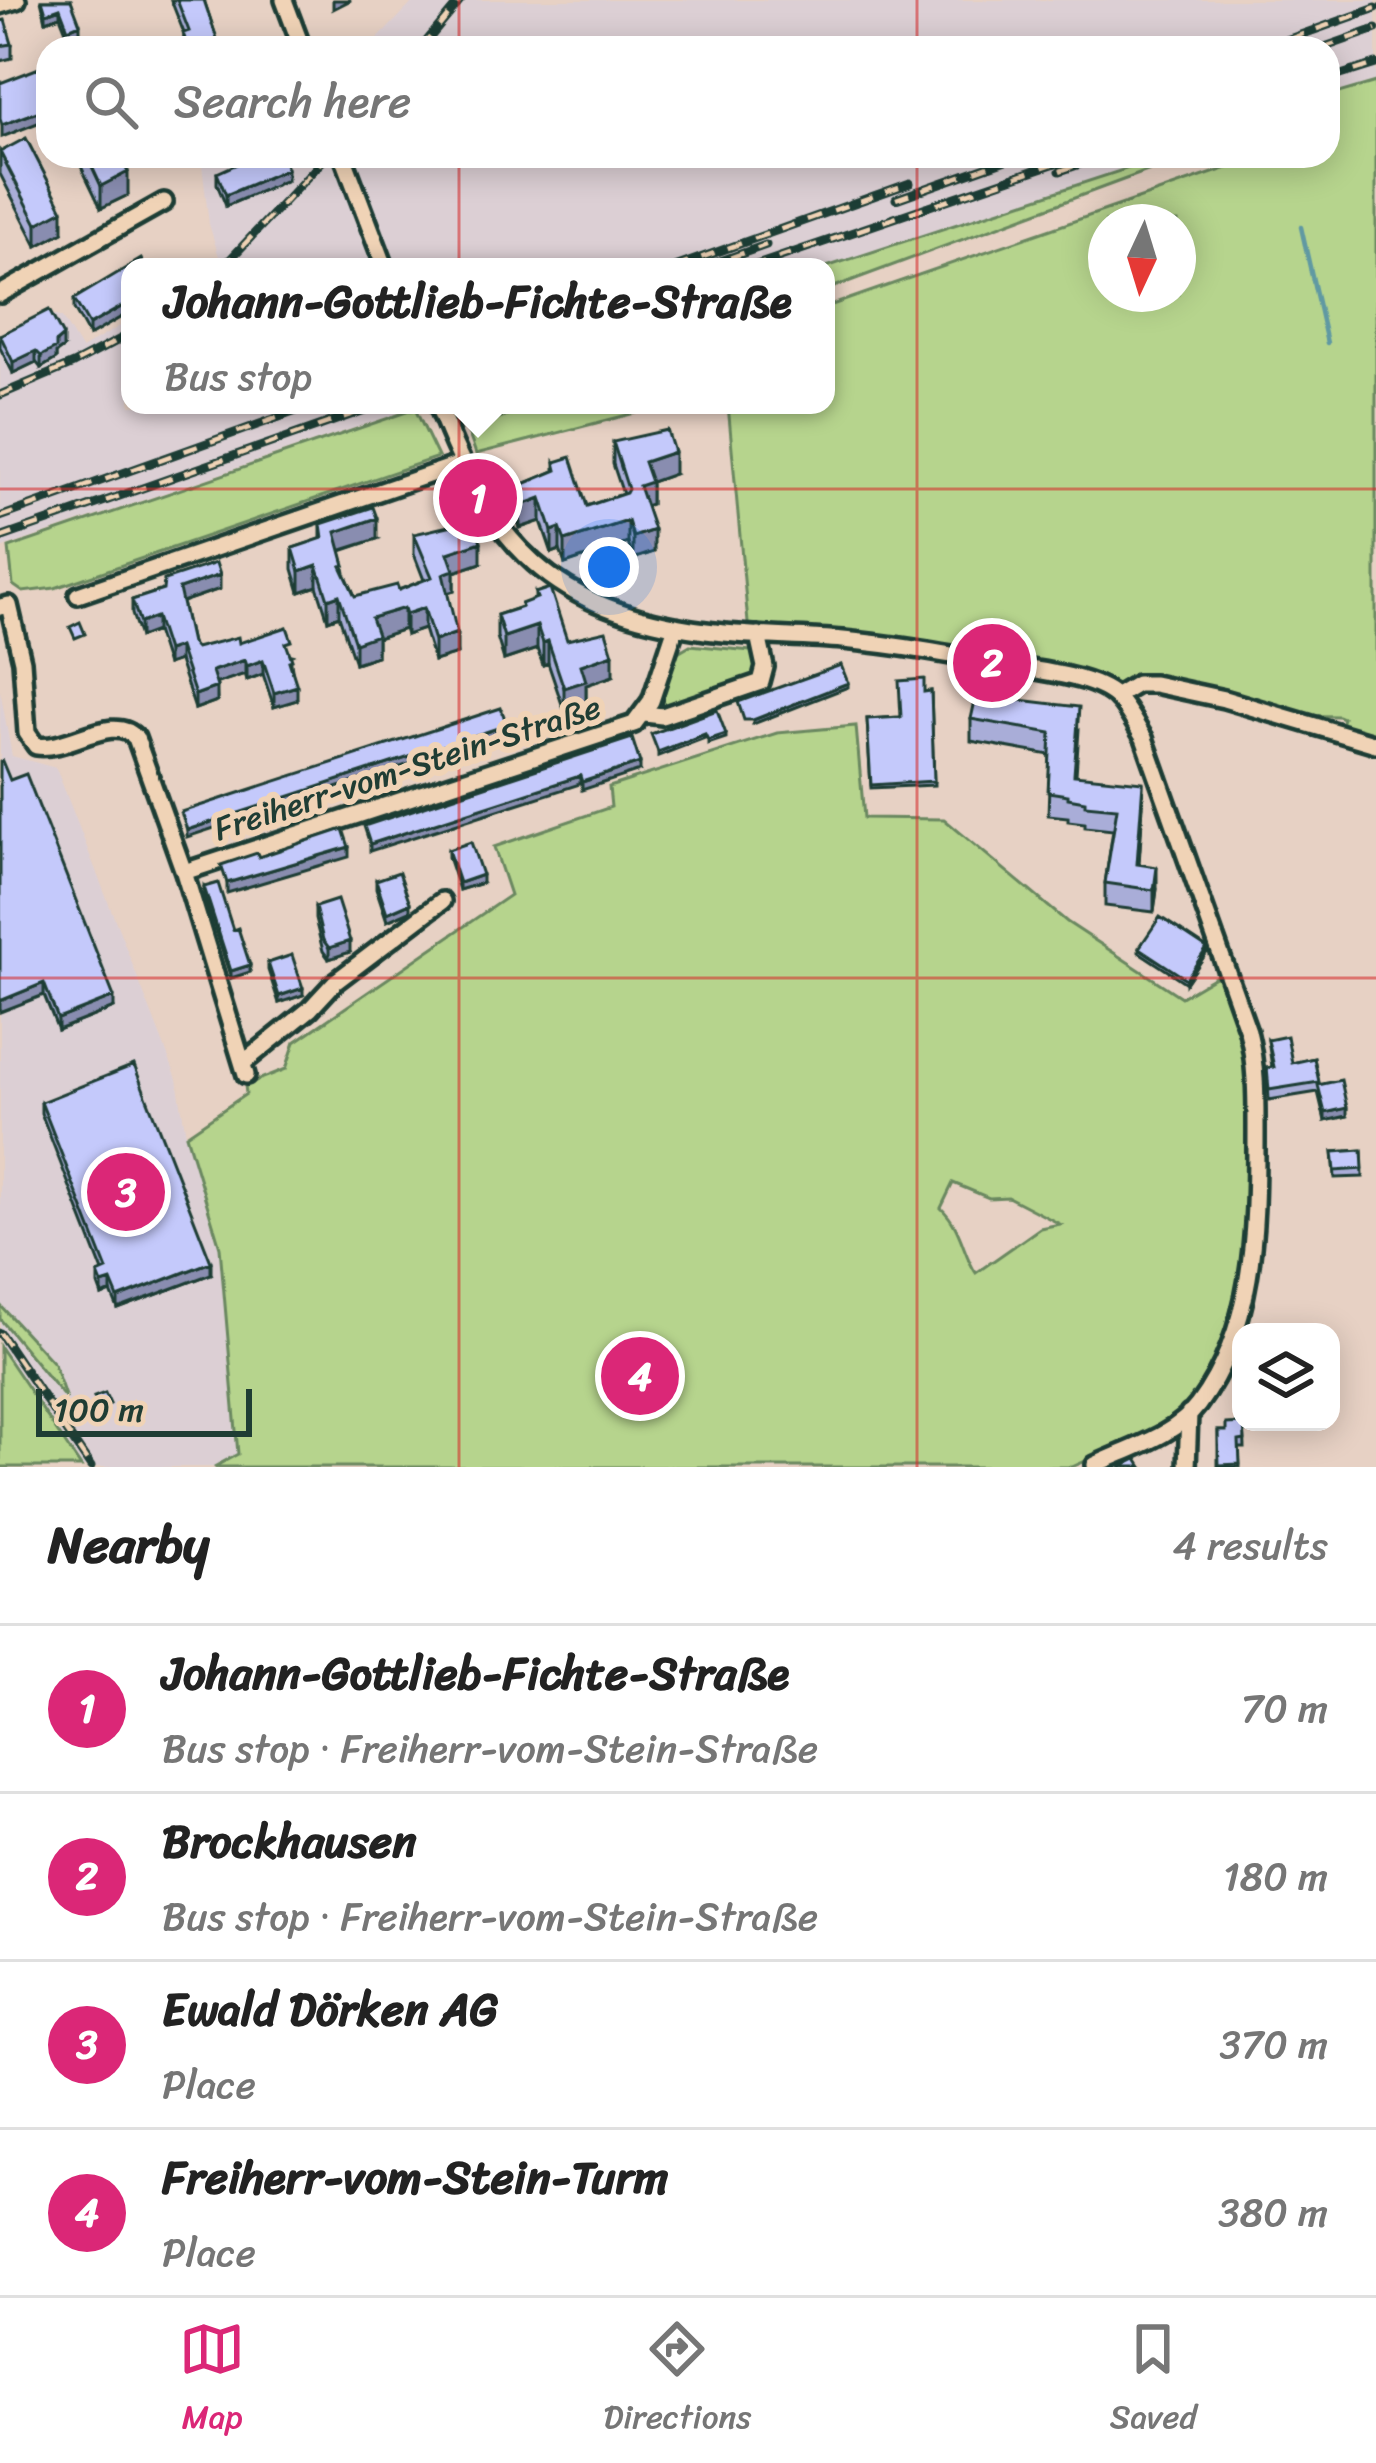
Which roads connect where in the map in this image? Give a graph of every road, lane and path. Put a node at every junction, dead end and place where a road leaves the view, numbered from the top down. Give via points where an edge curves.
1 (17, 0) edge
2 (284, 0) edge
3 (0, 5) edge
4 (298, 36) edge
5 (348, 168) edge
6 (164, 202) dead end
7 (382, 258) edge
8 (0, 294) edge
9 (441, 414) edge
10 (457, 456) junction
11 (78, 595) dead end
12 (0, 607) edge
13 (676, 626) junction
14 (758, 635) junction
15 (1117, 697) junction
16 (645, 714) junction
17 (1376, 744) edge
18 (184, 872) junction
19 (442, 901) dead end
20 (1189, 1414) junction
21 (1095, 1465) edge
22 (1187, 1467) edge

1 - 3 street
2 - 4 street
5 - 7 street
6 - 8 street
9 - 10 street
10 - 11 street
10 - 13 street via 520,553 556,582
12 - 18 street, Freiherr-vom-Stein-Straße via 9,605 27,733 36,746 128,729
13 - 14 street
13 - 16 street, Freiherr-vom-Stein-Straße
14 - 15 street via 962,657 1096,685
14 - 16 street, Freiherr-vom-Stein-Straße via 761,682 662,716
15 - 17 street via 1154,684
15 - 20 street via 1144,738 1256,1062 1256,1205 1245,1296 1225,1358
16 - 18 street, Freiherr-vom-Stein-Straße
18 - 19 street, Freiherr-vom-Stein-Straße via 244,1069 335,982
20 - 21 street
20 - 22 street

